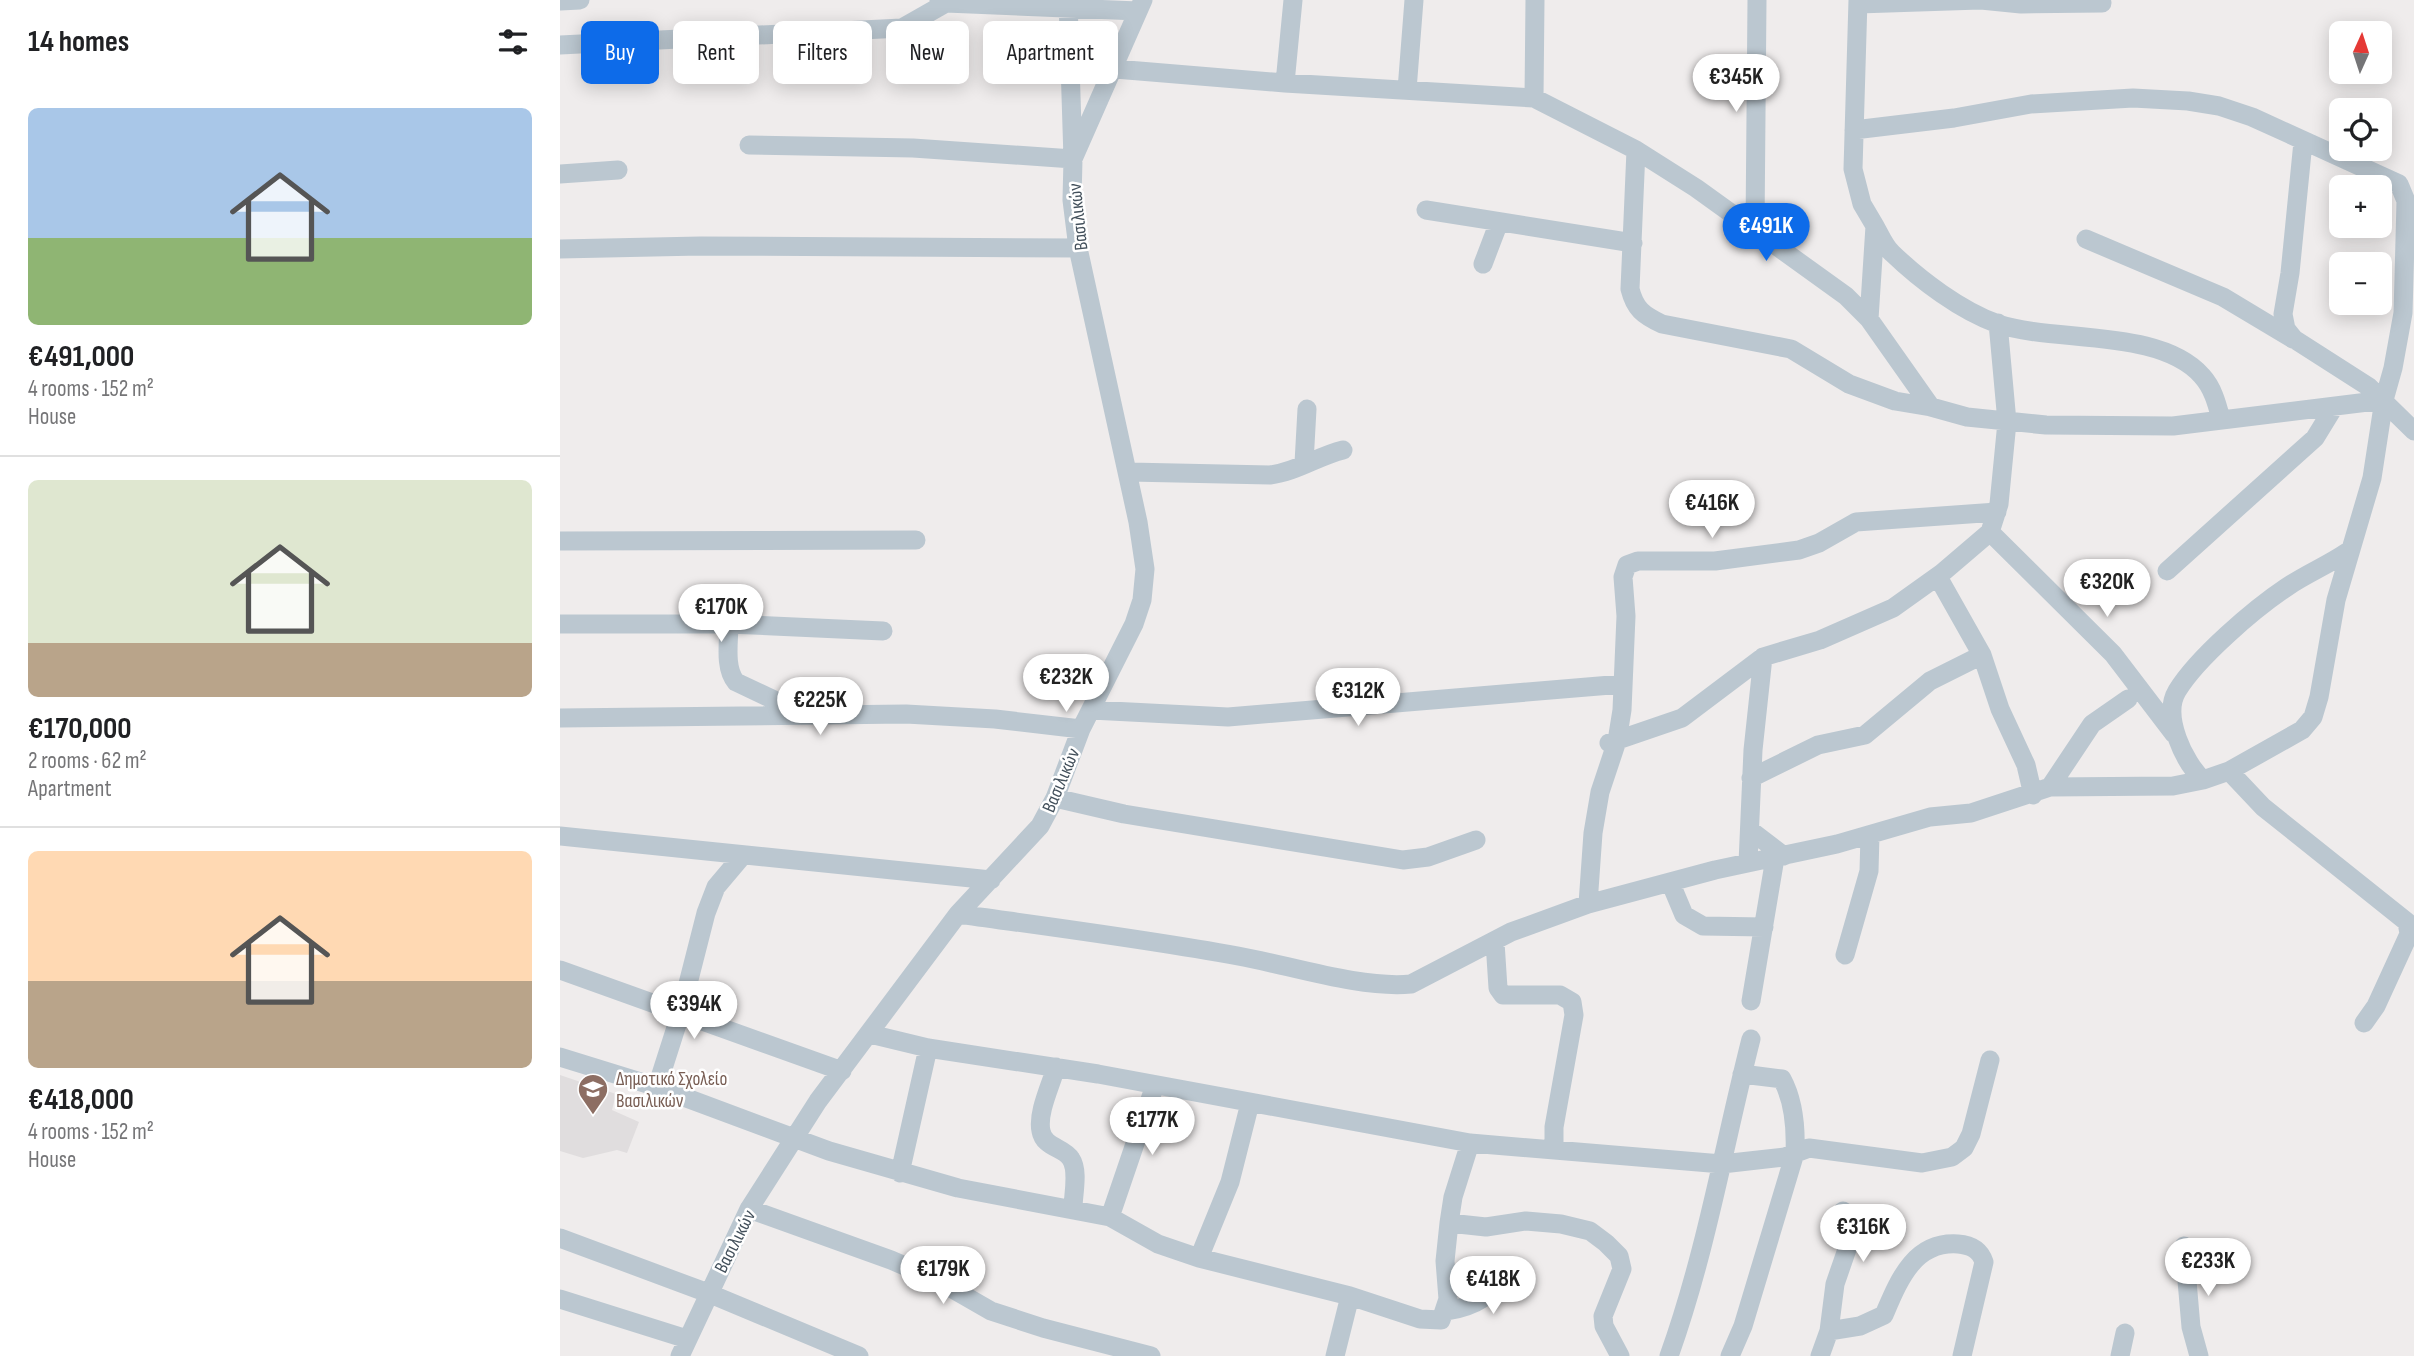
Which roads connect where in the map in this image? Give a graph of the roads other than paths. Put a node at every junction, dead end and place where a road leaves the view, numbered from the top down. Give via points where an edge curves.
1 (580, 0) edge
2 (1293, 0) edge
3 (1414, 0) edge
4 (1535, 0) edge
5 (1757, 0) edge
6 (1981, 0) edge
7 (560, 2) edge
8 (942, 2) edge
9 (1858, 2) edge
10 (1067, 3) edge
11 (2102, 3) dead end
12 (1140, 5) edge
13 (560, 45) edge
14 (1118, 61) edge
15 (1118, 69) edge
16 (1285, 83) junction
17 (1108, 84) edge
18 (1407, 90) junction
19 (1534, 98) junction
20 (1854, 130) junction
21 (2303, 142) junction
22 (749, 145) dead end
23 (1636, 150) junction
24 (1073, 159) junction
25 (618, 170) dead end
26 (560, 174) edge
27 (1426, 210) dead end
28 (1499, 222) junction
29 (1875, 226) junction
30 (1755, 229) junction
31 (2086, 239) dead end
32 (1633, 243) junction
33 (1078, 248) junction
34 (560, 249) edge
35 (1483, 264) dead end
36 (1868, 319) junction
37 (1998, 323) junction
38 (2294, 340) junction
39 (2384, 400) junction
40 (1931, 407) junction
41 (2334, 407) junction
42 (1307, 409) dead end
43 (2221, 419) junction
44 (2007, 422) junction
45 (2414, 430) edge
46 (1343, 450) dead end
47 (1304, 464) junction
48 (1129, 472) junction
49 (1997, 512) junction
50 (1990, 532) junction
51 (916, 540) dead end
52 (560, 541) edge
53 (2347, 552) junction
54 (2167, 571) dead end
55 (1938, 576) junction
56 (560, 624) edge
57 (729, 624) junction
58 (883, 631) dead end
59 (1982, 655) junction
60 (1763, 657) junction
61 (1623, 684) junction
62 (2128, 699) dead end
63 (1091, 710) junction
64 (811, 717) junction
65 (560, 718) edge
66 (1081, 729) junction
67 (1611, 742) junction
68 (2180, 743) junction
69 (2229, 771) junction
70 (1751, 778) junction
71 (2203, 780) junction
72 (2042, 791) junction
73 (1055, 798) junction
74 (1751, 830) junction
75 (1870, 835) junction
76 (560, 836) edge
77 (1476, 840) dead end
78 (743, 855) junction
79 (1779, 857) junction
80 (1748, 863) junction
81 (990, 880) junction
82 (1671, 884) junction
83 (1588, 904) junction
84 (958, 914) junction
85 (1765, 926) junction
86 (1495, 942) junction
87 (1845, 955) dead end
88 (560, 970) edge
89 (1751, 1001) dead end
90 (680, 1015) junction
91 (2364, 1023) dead end
92 (870, 1034) junction
93 (1751, 1039) dead end
94 (928, 1048) junction
95 (560, 1057) edge
96 (1990, 1060) dead end
97 (1056, 1067) junction
98 (842, 1072) junction
99 (1742, 1074) junction
100 (1155, 1085) junction
101 (657, 1087) junction
102 (1250, 1103) junction
103 (795, 1137) junction
104 (1470, 1143) junction
105 (1554, 1150) junction
106 (1795, 1153) junction
107 (1723, 1164) junction
108 (900, 1173) junction
109 (1073, 1208) junction
110 (749, 1209) junction
111 (1843, 1211) dead end
112 (1110, 1217) junction
113 (1449, 1223) junction
114 (560, 1238) edge
115 (2184, 1246) dead end
116 (1199, 1258) junction
117 (1509, 1271) dead end
118 (708, 1293) junction
119 (1350, 1296) junction
120 (560, 1299) edge
121 (1446, 1311) junction
122 (1829, 1331) junction
123 (2125, 1333) dead end
124 (684, 1348) edge
125 (859, 1356) edge
126 (1151, 1356) edge
127 (1335, 1356) edge
128 (1620, 1356) edge
129 (1669, 1356) edge
130 (1730, 1356) edge
131 (1820, 1356) edge
132 (1962, 1356) edge
133 (2120, 1356) edge
134 (2199, 1356) edge

1 - 7 street
2 - 16 street
3 - 18 street
4 - 19 street
5 - 30 street
6 - 9 street
6 - 11 street
8 - 10 street
8 - 13 street via 902,27
9 - 20 street
10 - 12 street
10 - 24 street
12 - 14 street, Βασιλικών
15 - 16 street
16 - 18 street
17 - 24 street, Βασιλικών
18 - 19 street
19 - 23 street
20 - 21 street via 1954,118 2007,106 2154,98 2219,106
20 - 29 street via 1853,169 1862,204
21 - 38 street via 2283,314
21 - 39 street via 2399,184 2404,191 2403,313
22 - 24 street via 913,148
23 - 30 street
23 - 32 street
24 - 33 street, Βασιλικών
25 - 26 street
27 - 28 street
28 - 32 street
28 - 35 street
29 - 36 street
29 - 37 street via 1890,252 1951,299
30 - 36 street via 1846,296
31 - 38 street via 2223,297
32 - 40 street via 1630,289 1643,315 1662,324 1791,349 1849,384 1895,401
33 - 34 street
33 - 48 street, Βασιλικών
36 - 40 street
37 - 43 street via 2118,340 2173,357 2203,376
37 - 44 street
38 - 39 street via 2323,355
39 - 41 street
39 - 45 street
39 - 53 street via 2372,478
40 - 44 street
41 - 43 street
41 - 54 street via 2315,438
42 - 47 street
43 - 44 street via 2173,426
44 - 49 street
46 - 47 street
47 - 48 street via 1270,475
48 - 63 street, Βασιλικών via 1145,569 1142,600
49 - 50 street
49 - 61 street via 1856,522 1799,550 1715,561 1627,565 1623,577
50 - 55 street
50 - 68 street via 2113,654
51 - 52 street
53 - 68 street via 2288,586 2225,638 2197,668 2173,703
53 - 69 street via 2313,717 2285,741
55 - 59 street
55 - 60 street via 1870,619
56 - 57 street
57 - 58 street
57 - 64 street via 729,661 736,682
59 - 70 street via 1930,681 1864,735 1818,745
59 - 72 street via 2000,709
60 - 67 street via 1682,719
60 - 70 street
61 - 63 street via 1228,717
61 - 67 street
62 - 72 street via 2092,724
63 - 66 street, Βασιλικών
64 - 65 street
64 - 66 street via 906,714
66 - 73 street, Βασιλικών
67 - 83 street via 1598,802
68 - 71 street via 2192,769
69 - 71 street
69 - 91 street via 2263,807 2407,922 2409,934
70 - 74 street
71 - 72 street via 2173,786
72 - 75 street via 1971,813 1930,817
73 - 77 street via 1124,814 1403,859 1428,857
73 - 81 street, Βασιλικών via 1040,825
74 - 79 street
74 - 80 street
75 - 79 street
75 - 87 street via 1869,871
76 - 78 street
78 - 81 street
78 - 90 street via 716,887
79 - 80 street
79 - 85 street
80 - 82 street
81 - 84 street, Βασιλικών
82 - 83 street
82 - 85 street via 1684,915 1703,926
83 - 86 street
84 - 86 street via 1179,945 1395,985 1411,984
84 - 92 street, Βασιλικών
85 - 89 street
86 - 105 street via 1498,988 1503,995 1560,995 1572,1002 1574,1015
88 - 90 street
90 - 98 street
90 - 101 street
92 - 94 street
92 - 98 street, Βασιλικών
93 - 99 street
94 - 97 street
94 - 108 street
95 - 101 street
96 - 106 street via 1971,1134 1964,1148 1952,1157 1922,1163 1824,1148
97 - 100 street
97 - 109 street via 1040,1125 1047,1143 1070,1157 1075,1167
98 - 103 street, Βασιλικών
99 - 106 street via 1782,1079 1796,1132
99 - 107 street
100 - 102 street
100 - 112 street
101 - 103 street
102 - 104 street
102 - 116 street via 1230,1182
103 - 108 street
103 - 110 street, Βασιλικών
104 - 105 street
104 - 113 street
105 - 107 street
106 - 107 street
106 - 130 street via 1744,1326
107 - 129 street
108 - 109 street
109 - 112 street
110 - 118 street, Βασιλικών
110 - 126 street via 891,1260 991,1311
111 - 122 street via 1853,1232 1835,1284
112 - 116 street via 1158,1244
113 - 121 street
113 - 128 street via 1486,1227 1526,1221 1561,1224 1590,1231 1606,1243 1619,1256 1622,1269 1603,1316
114 - 118 street
115 - 134 street via 2191,1327
116 - 119 street
117 - 121 street via 1493,1294 1463,1309
118 - 124 street, Βασιλικών
118 - 125 street
119 - 121 street via 1380,1309 1431,1321 1441,1320
119 - 127 street
120 - 124 street
122 - 131 street
122 - 132 street via 1860,1326 1884,1315 1894,1292 1926,1250 1937,1244 1967,1245 1981,1254 1984,1262
123 - 133 street

